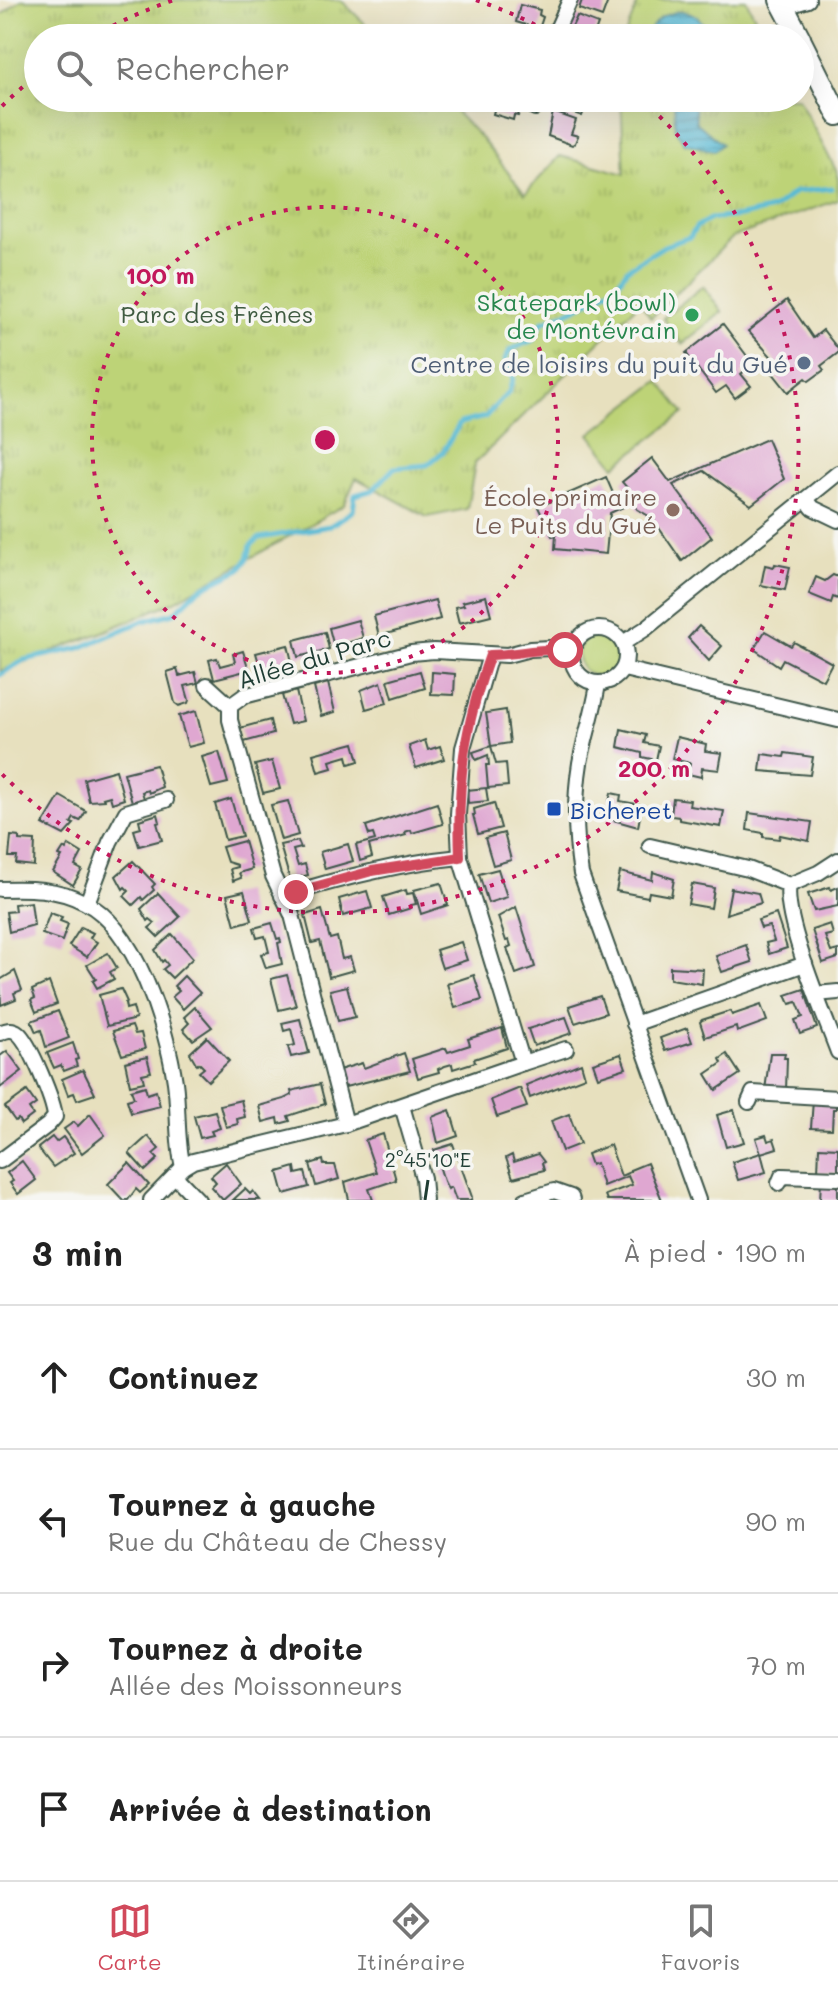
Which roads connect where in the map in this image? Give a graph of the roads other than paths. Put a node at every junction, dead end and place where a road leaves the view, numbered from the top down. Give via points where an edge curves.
1 (570, 0) edge
2 (808, 0) edge
3 (782, 4) edge
4 (559, 24) edge
5 (793, 24) edge
6 (814, 66) edge
7 (838, 115) edge
8 (838, 473) edge
9 (806, 499) junction
10 (838, 520) edge
11 (623, 643) junction
12 (571, 651) junction
13 (490, 655) junction
14 (624, 669) junction
15 (598, 684) junction
16 (207, 685) dead end
17 (230, 706) junction
18 (838, 720) edge
19 (166, 800) dead end
20 (650, 846) dead end
21 (460, 857) junction
22 (838, 860) edge
23 (789, 885) junction
24 (0, 889) edge
25 (289, 894) junction
26 (87, 903) junction
27 (805, 964) junction
28 (838, 992) edge
29 (816, 994) junction
30 (634, 1024) junction
31 (0, 1033) edge
32 (566, 1049) dead end
33 (838, 1052) edge
34 (523, 1063) junction
35 (838, 1098) edge
36 (749, 1102) dead end
37 (402, 1106) junction
38 (346, 1124) junction
39 (0, 1161) edge
40 (179, 1172) junction
41 (838, 1178) edge
42 (779, 1183) dead end
43 (158, 1198) edge
44 (198, 1200) edge
45 (425, 1200) edge
46 (525, 1200) edge
47 (572, 1200) edge
48 (698, 1200) edge

1 - 4 street
2 - 3 street
3 - 5 main road
6 - 7 main road
8 - 9 street
9 - 10 street
9 - 11 street
11 - 12 street via 616,634 594,629 584,633
11 - 14 street
12 - 13 street, Allée du Parc
12 - 15 street via 577,673
13 - 17 street, Allée du Parc via 411,653 244,696
13 - 21 street via 463,748
14 - 15 street via 613,680
14 - 18 street
15 - 30 street via 580,763 577,850 588,898
16 - 17 street
17 - 25 street, Allée du Parc via 273,876
19 - 26 street via 126,812
20 - 23 street via 748,869
21 - 25 street via 372,871
21 - 34 street
22 - 23 street
23 - 27 street via 786,896
24 - 26 street via 56,891
25 - 38 street, Allée du Parc
26 - 40 street via 115,927 138,961 160,1017 175,1080
27 - 29 street
27 - 30 street
28 - 29 street
29 - 33 street
30 - 48 street
31 - 39 street via 12,1030 24,1040 55,1117
32 - 34 street
34 - 37 street
35 - 36 street via 753,1093
37 - 38 street
37 - 45 street
38 - 40 street via 193,1161
40 - 43 street
40 - 44 street
41 - 42 street via 782,1176
46 - 47 street via 554,1191

